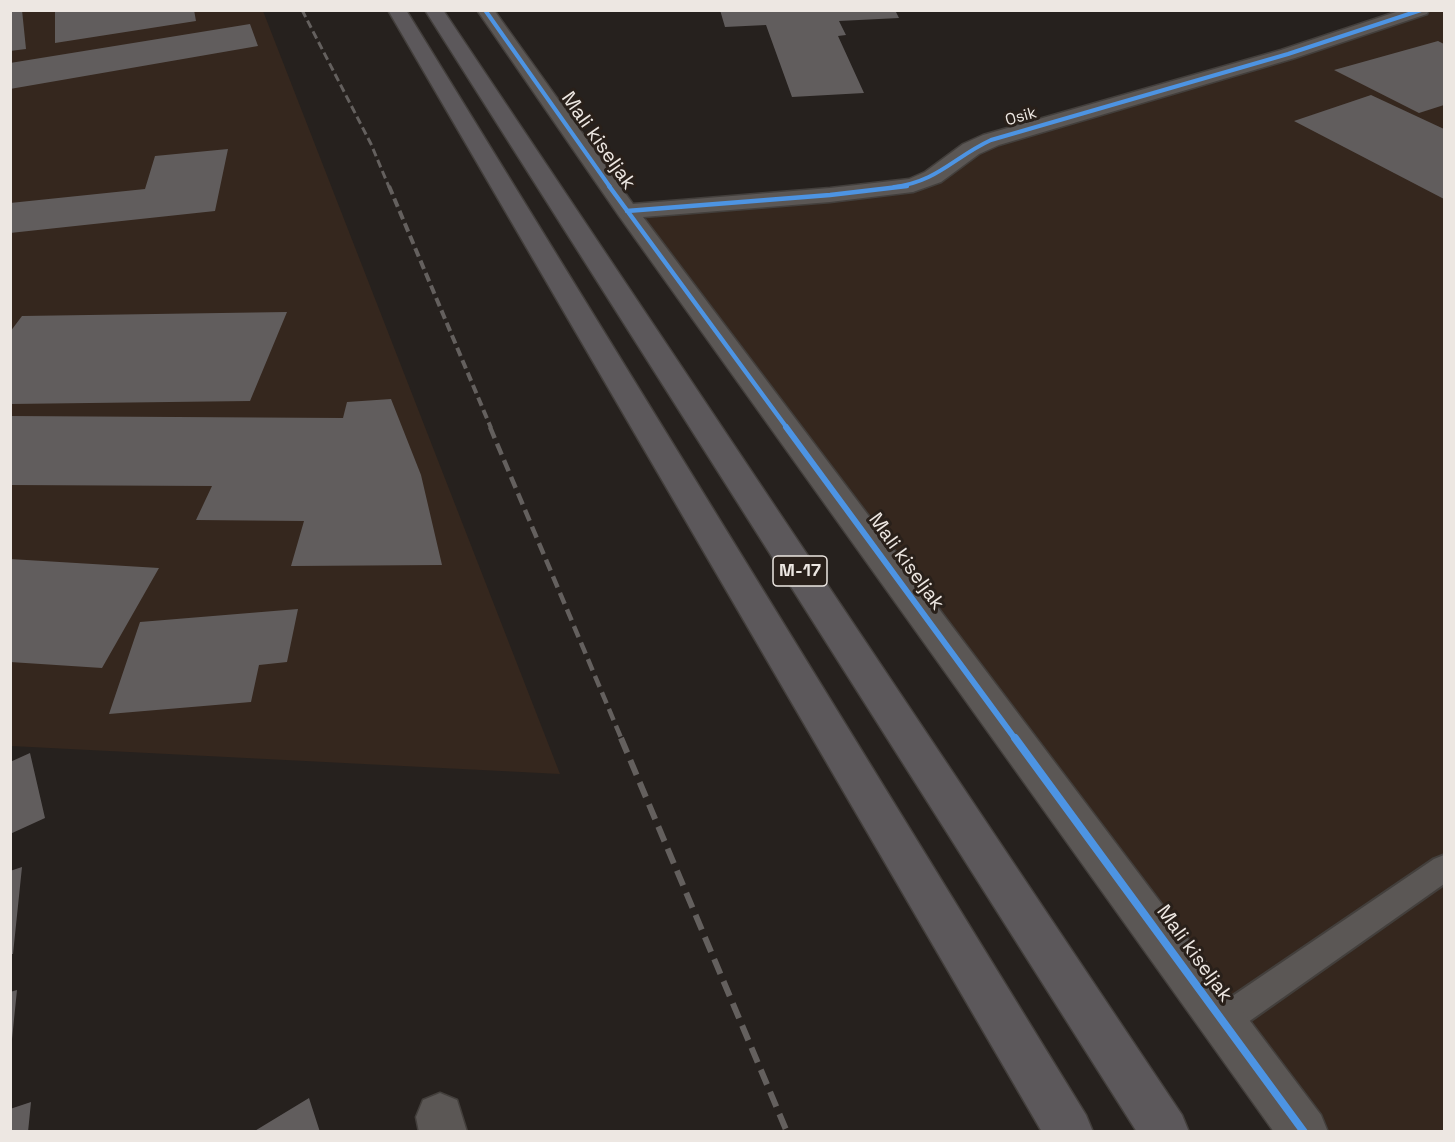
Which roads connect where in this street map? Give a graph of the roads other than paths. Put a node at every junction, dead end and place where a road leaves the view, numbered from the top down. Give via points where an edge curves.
1 (397, 10) edge
2 (434, 10) edge
3 (485, 10) edge
4 (1421, 10) edge
5 (627, 212) junction
6 (1444, 868) edge
7 (1223, 1021) junction
8 (1069, 1131) edge
9 (1165, 1131) edge
10 (1304, 1131) edge

1 - 8 highway, M-17
2 - 9 highway, M-17
3 - 5 street, Mali kiseljak
4 - 5 street, Osik via 1288,54 991,140 971,149 933,177 913,185
5 - 7 street, Mali kiseljak
6 - 7 lane
7 - 10 street, Mali kiseljak

